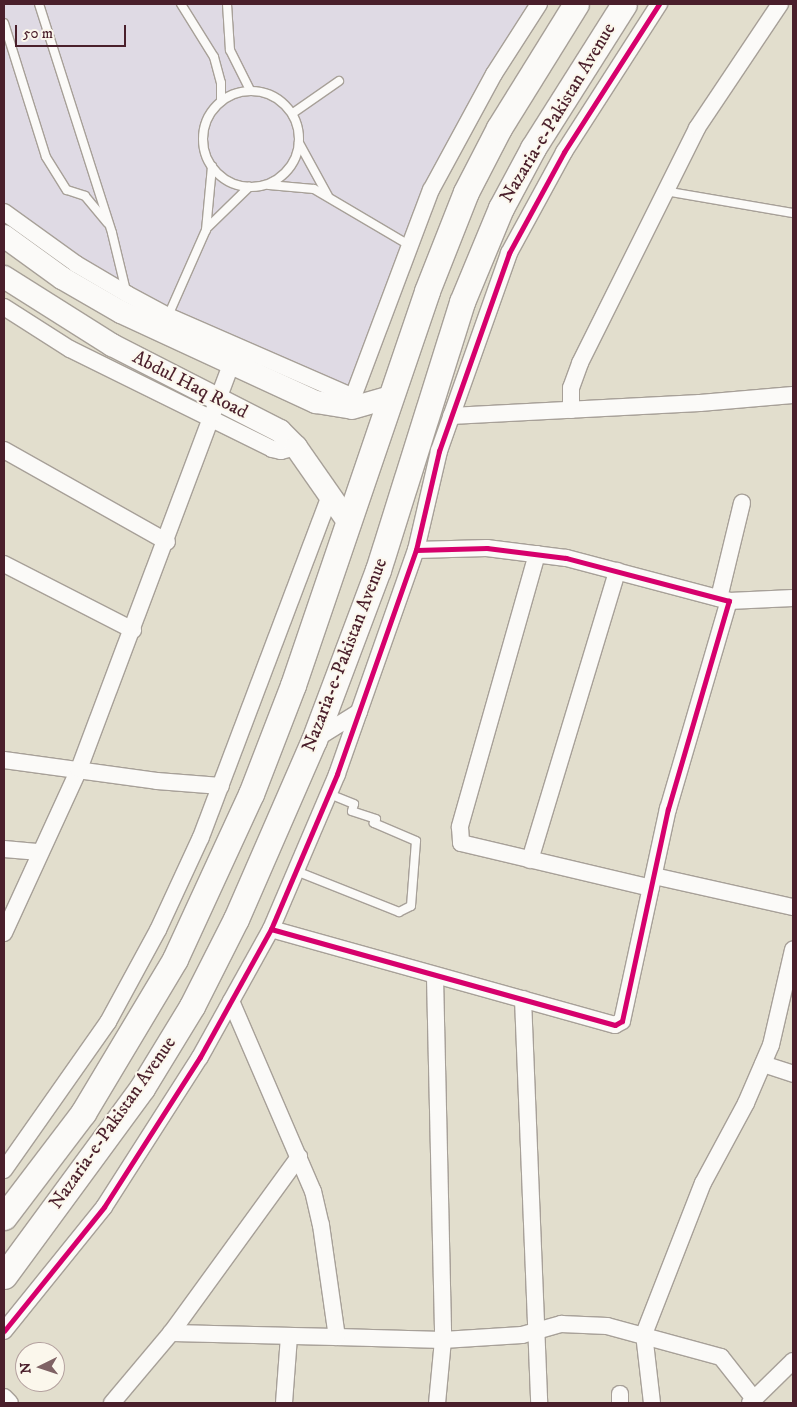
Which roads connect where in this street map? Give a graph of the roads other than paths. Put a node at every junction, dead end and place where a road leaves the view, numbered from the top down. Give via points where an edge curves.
1 (39, 4) edge
2 (180, 4) edge
3 (227, 4) edge
4 (539, 4) edge
5 (576, 4) edge
6 (624, 4) edge
7 (659, 4) edge
8 (780, 4) edge
9 (4, 24) edge
10 (339, 81) dead end
11 (250, 90) junction
12 (221, 101) junction
13 (293, 113) junction
14 (300, 143) junction
15 (212, 166) junction
16 (266, 185) junction
17 (249, 188) junction
18 (665, 191) junction
19 (328, 196) junction
20 (4, 212) edge
21 (793, 213) edge
22 (110, 225) junction
23 (206, 230) junction
24 (4, 236) edge
25 (409, 245) junction
26 (4, 277) edge
27 (124, 303) junction
28 (4, 306) edge
29 (165, 323) junction
30 (232, 363) junction
31 (793, 395) edge
32 (390, 397) junction
33 (352, 403) junction
34 (215, 409) junction
35 (571, 410) junction
36 (452, 416) junction
37 (4, 450) edge
38 (422, 471) junction
39 (330, 495) junction
40 (742, 503) dead end
41 (349, 523) junction
42 (167, 542) junction
43 (416, 550) junction
44 (538, 554) junction
45 (4, 564) edge
46 (617, 571) junction
47 (793, 598) edge
48 (724, 599) junction
49 (133, 630) junction
50 (359, 712) junction
51 (314, 740) junction
52 (4, 760) edge
53 (79, 769) junction
54 (221, 786) junction
55 (329, 794) junction
56 (4, 849) edge
57 (40, 852) junction
58 (530, 860) junction
59 (296, 871) junction
60 (653, 882) junction
61 (793, 907) edge
62 (271, 929) junction
63 (4, 933) edge
64 (793, 950) edge
65 (435, 977) junction
66 (523, 999) junction
67 (231, 1001) junction
68 (108, 1022) junction
69 (131, 1037) junction
70 (763, 1064) junction
71 (793, 1074) edge
72 (299, 1157) junction
73 (4, 1170) edge
74 (4, 1217) edge
75 (4, 1276) edge
76 (4, 1331) edge
77 (536, 1332) junction
78 (171, 1333) junction
79 (644, 1334) junction
80 (289, 1336) junction
81 (337, 1337) junction
82 (443, 1340) junction
83 (793, 1361) edge
84 (4, 1398) edge
85 (752, 1401) edge
86 (10, 1403) edge
87 (112, 1403) edge
88 (284, 1403) edge
89 (437, 1403) edge
90 (539, 1403) edge
91 (652, 1403) edge

1 - 22 lane
2 - 12 lane via 205,38 214,57 221,83
3 - 11 lane via 230,50
4 - 25 street via 489,82 431,190
5 - 32 main road, Nazaria-e-Pakistan Avenue via 498,128 466,192
6 - 38 main road, Nazaria-e-Pakistan Avenue via 533,148 501,208 462,302
7 - 36 street via 564,152 509,253
8 - 18 street via 697,128
9 - 22 lane via 46,157 67,190 85,196
10 - 13 lane
11 - 12 lane
11 - 13 lane via 279,98
12 - 15 lane via 210,114 204,131 204,150
13 - 14 lane
14 - 16 lane via 287,171
14 - 19 lane
15 - 17 lane via 224,179
15 - 23 lane
16 - 17 lane
16 - 19 lane via 298,186
17 - 23 lane
18 - 21 lane
18 - 35 street via 580,362 571,388
19 - 25 lane
20 - 27 street
22 - 27 lane
23 - 29 lane
24 - 27 main road, Abdul Haq Road via 62,278
25 - 33 street
26 - 34 main road, Abdul Haq Road
27 - 29 main road, Abdul Haq Road
28 - 34 street via 70,349
29 - 30 main road, Abdul Haq Road
29 - 33 street
30 - 33 main road, Abdul Haq Road via 316,402
30 - 34 street
31 - 35 street
32 - 33 main road, Abdul Haq Road
32 - 41 main road, Nazaria-e-Pakistan Avenue
34 - 39 main road, Abdul Haq Road via 280,431 296,447
34 - 42 street
35 - 36 street
36 - 38 street
37 - 42 street
38 - 43 street
38 - 51 main road, Nazaria-e-Pakistan Avenue via 378,570
39 - 41 main road, Abdul Haq Road
39 - 54 street
40 - 48 street
41 - 69 main road, Nazaria-e-Pakistan Avenue via 251,794 175,959
42 - 49 street
43 - 44 street via 487,548
43 - 50 street
44 - 46 street
44 - 58 street via 462,818 459,839 472,847
45 - 49 street
46 - 48 street
46 - 58 street
47 - 48 street
48 - 60 street via 668,809
49 - 53 street
50 - 51 street
50 - 55 street
51 - 75 main road, Nazaria-e-Pakistan Avenue via 236,919 192,1006 142,1088
52 - 53 street
53 - 54 street via 157,781
53 - 57 street
54 - 68 street via 158,930
55 - 59 street
55 - 59 lane via 354,804 352,811 376,819 374,823 416,841 411,906 399,912
56 - 57 street
57 - 63 street
58 - 60 street
59 - 62 street
60 - 61 street
60 - 66 street via 619,1024
62 - 65 street
62 - 67 street
64 - 70 street via 771,1045
65 - 66 street
65 - 82 street
66 - 77 street
67 - 72 street
67 - 76 street via 200,1057 104,1207
68 - 69 street
68 - 73 street
69 - 74 main road, Nazaria-e-Pakistan Avenue via 83,1112
70 - 71 street
70 - 79 street via 746,1103 702,1183
72 - 78 street
72 - 81 street via 314,1191 322,1225
77 - 79 street via 561,1324 607,1326
77 - 82 street
77 - 90 street
78 - 80 street
78 - 87 street
79 - 85 street via 721,1357
79 - 91 street
80 - 81 street
80 - 88 street
81 - 82 street
82 - 89 street
83 - 85 street
84 - 86 street

